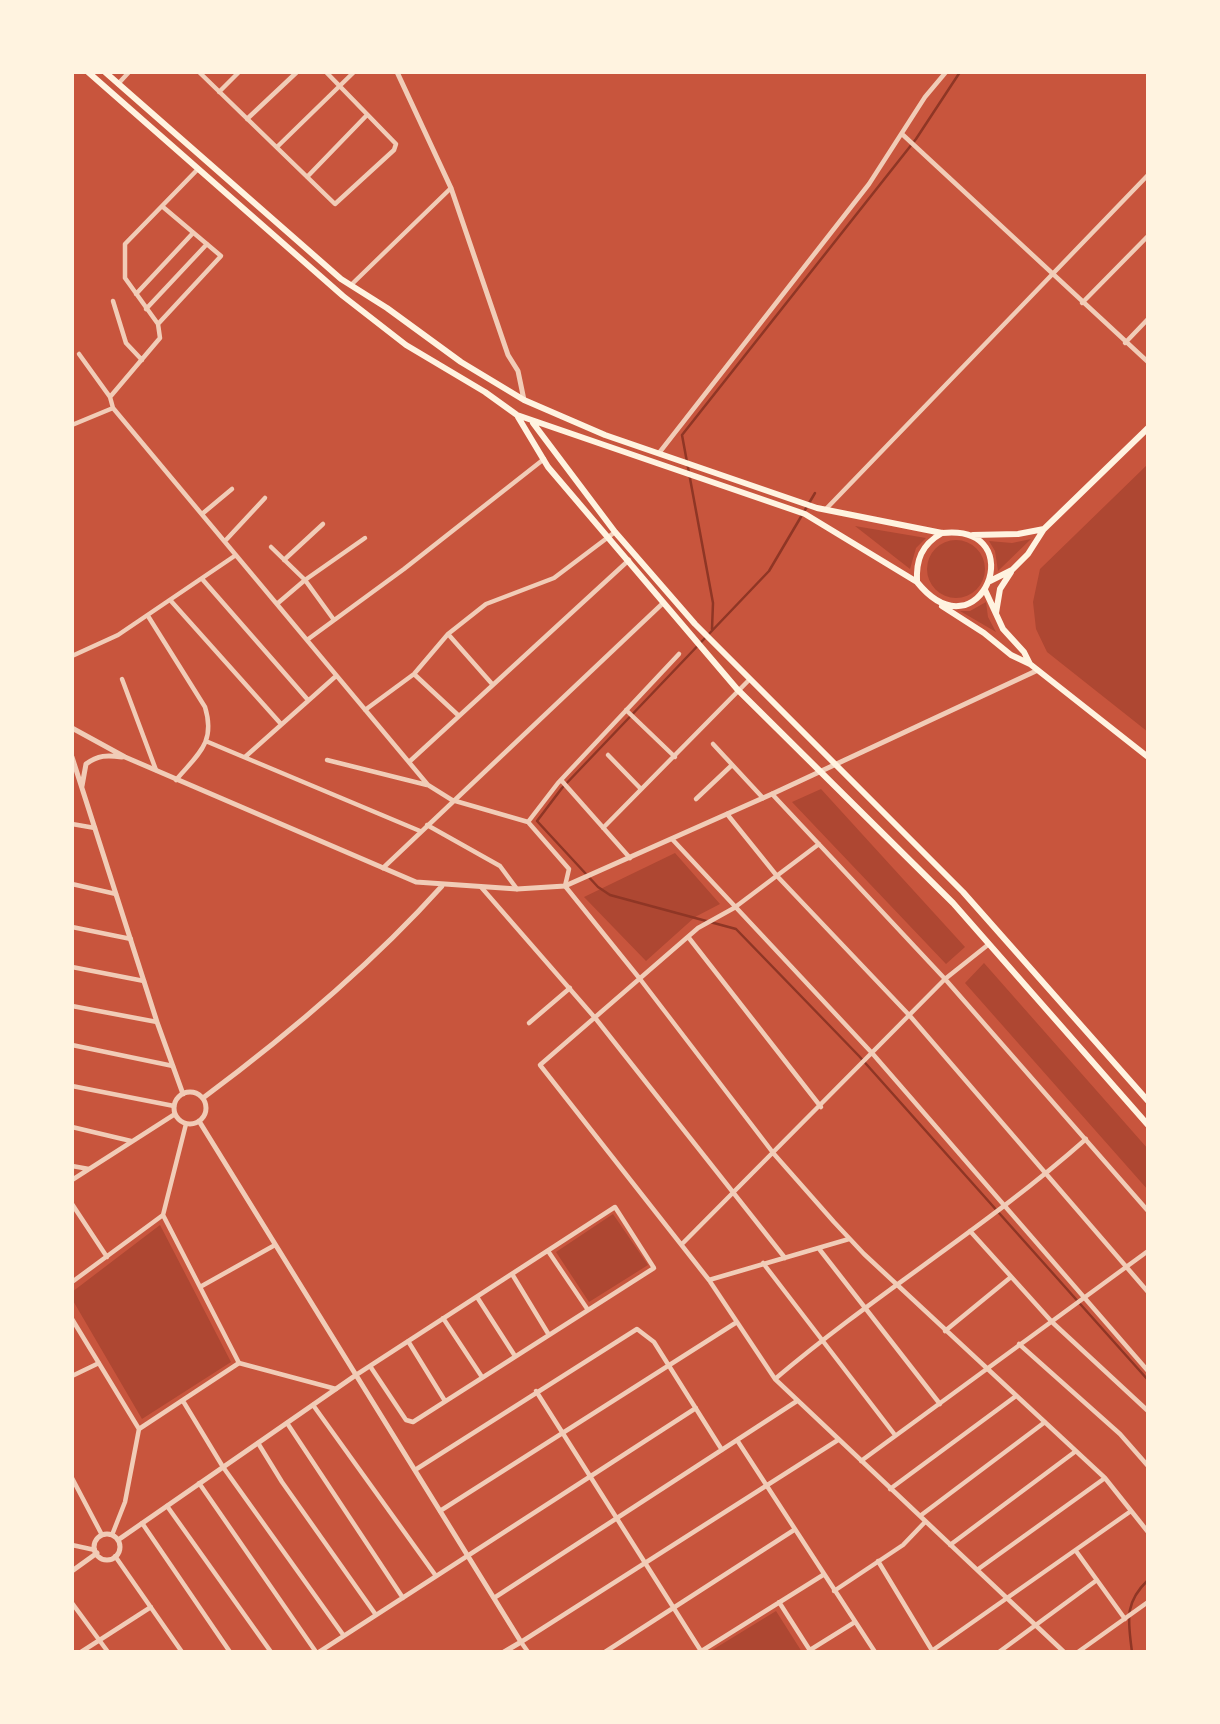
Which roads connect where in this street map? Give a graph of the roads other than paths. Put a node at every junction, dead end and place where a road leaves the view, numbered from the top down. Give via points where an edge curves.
1 (88, 72) edge
2 (105, 72) edge
3 (129, 72) edge
4 (198, 72) edge
5 (239, 72) edge
6 (297, 72) edge
7 (326, 72) edge
8 (354, 72) edge
9 (397, 72) edge
10 (946, 72) edge
11 (118, 84) junction
12 (339, 86) junction
13 (219, 92) junction
14 (368, 115) junction
15 (247, 119) junction
16 (902, 134) junction
17 (277, 148) junction
18 (198, 169) junction
19 (1148, 175) edge
20 (307, 177) junction
21 (451, 188) junction
22 (163, 207) junction
23 (193, 233) junction
24 (1148, 236) edge
25 (207, 244) junction
26 (1051, 273) junction
27 (351, 285) junction
28 (136, 294) junction
29 (113, 301) dead end
30 (1082, 303) junction
31 (146, 309) junction
32 (1148, 319) edge
33 (158, 324) junction
34 (1125, 343) junction
35 (79, 354) dead end
36 (142, 360) junction
37 (1148, 362) edge
38 (110, 397) junction
39 (524, 400) junction
40 (113, 408) junction
41 (517, 415) junction
42 (533, 423) junction
43 (72, 425) edge
44 (1148, 428) edge
45 (659, 453) junction
46 (544, 459) junction
47 (232, 489) dead end
48 (265, 498) dead end
49 (826, 510) junction
50 (202, 514) junction
51 (323, 524) dead end
52 (1044, 528) junction
53 (615, 532) junction
54 (942, 533) junction
55 (971, 535) junction
56 (365, 538) dead end
57 (607, 538) junction
58 (225, 541) junction
59 (271, 547) dead end
60 (236, 555) junction
61 (635, 555) junction
62 (284, 560) junction
63 (628, 561) junction
64 (1012, 570) junction
65 (204, 580) junction
66 (305, 580) junction
67 (990, 581) junction
68 (917, 582) junction
69 (985, 590) junction
70 (932, 599) junction
71 (171, 601) junction
72 (278, 603) junction
73 (662, 604) junction
74 (148, 616) junction
75 (996, 618) junction
76 (334, 620) junction
77 (448, 635) junction
78 (307, 640) junction
79 (679, 654) dead end
80 (72, 656) edge
81 (1030, 664) junction
82 (1038, 670) junction
83 (414, 674) junction
84 (336, 676) junction
85 (122, 679) dead end
86 (749, 680) junction
87 (493, 685) junction
88 (737, 689) junction
89 (308, 700) junction
90 (365, 710) junction
91 (626, 710) junction
92 (459, 716) junction
93 (281, 724) junction
94 (72, 728) edge
95 (208, 741) junction
96 (713, 744) dead end
97 (608, 755) dead end
98 (72, 757) edge
99 (125, 757) junction
100 (245, 757) junction
101 (675, 757) junction
102 (1148, 757) edge
103 (327, 760) dead end
104 (409, 762) junction
105 (73, 764) edge
106 (836, 764) junction
107 (732, 765) junction
108 (156, 771) junction
109 (821, 771) junction
110 (176, 780) junction
111 (561, 780) junction
112 (428, 785) junction
113 (82, 789) junction
114 (641, 789) junction
115 (772, 794) junction
116 (763, 798) junction
117 (696, 799) dead end
118 (452, 800) junction
119 (727, 814) junction
120 (528, 822) junction
121 (72, 824) edge
122 (426, 825) junction
123 (95, 828) junction
124 (603, 828) junction
125 (420, 831) junction
126 (672, 839) junction
127 (819, 844) junction
128 (630, 858) junction
129 (382, 868) junction
130 (777, 876) junction
131 (72, 884) edge
132 (442, 886) junction
133 (481, 887) junction
134 (565, 887) junction
135 (517, 889) junction
136 (116, 894) junction
137 (734, 908) junction
138 (72, 927) edge
139 (689, 938) junction
140 (131, 939) junction
141 (989, 944) junction
142 (72, 967) edge
143 (640, 979) junction
144 (945, 979) junction
145 (145, 981) junction
146 (570, 988) junction
147 (72, 1006) edge
148 (910, 1016) junction
149 (596, 1018) junction
150 (157, 1022) junction
151 (529, 1023) dead end
152 (72, 1045) edge
153 (873, 1053) junction
154 (173, 1066) junction
155 (72, 1086) edge
156 (183, 1094) junction
157 (203, 1098) junction
158 (1148, 1101) edge
159 (174, 1106) junction
160 (821, 1107) junction
161 (175, 1114) junction
162 (199, 1121) junction
163 (186, 1124) junction
164 (1148, 1125) edge
165 (72, 1127) edge
166 (1086, 1139) junction
167 (131, 1141) junction
168 (774, 1154) junction
169 (72, 1166) edge
170 (90, 1170) junction
171 (1046, 1175) junction
172 (72, 1180) edge
173 (732, 1195) junction
174 (72, 1204) edge
175 (1004, 1209) junction
176 (1148, 1210) edge
177 (163, 1215) junction
178 (970, 1231) junction
179 (849, 1239) junction
180 (682, 1244) junction
181 (275, 1245) junction
182 (820, 1250) junction
183 (548, 1251) junction
184 (1148, 1251) edge
185 (107, 1257) junction
186 (785, 1258) junction
187 (763, 1263) junction
188 (1126, 1269) junction
189 (512, 1274) junction
190 (1011, 1277) junction
191 (709, 1280) junction
192 (72, 1282) edge
193 (897, 1283) junction
194 (200, 1287) junction
195 (1148, 1292) edge
196 (477, 1297) junction
197 (1085, 1300) junction
198 (866, 1308) junction
199 (588, 1310) junction
200 (443, 1318) junction
201 (72, 1319) edge
202 (737, 1322) junction
203 (1052, 1322) junction
204 (946, 1331) junction
205 (549, 1335) junction
206 (408, 1341) junction
207 (820, 1341) junction
208 (1019, 1344) junction
209 (515, 1356) junction
210 (99, 1363) junction
211 (239, 1363) junction
212 (669, 1365) junction
213 (370, 1366) junction
214 (985, 1369) junction
215 (1148, 1371) edge
216 (356, 1375) junction
217 (72, 1376) edge
218 (482, 1377) junction
219 (775, 1379) junction
220 (335, 1389) junction
221 (536, 1391) junction
222 (1016, 1396) junction
223 (183, 1401) junction
224 (445, 1401) junction
225 (797, 1401) junction
226 (940, 1404) junction
227 (313, 1405) junction
228 (696, 1408) junction
229 (1148, 1411) edge
230 (1045, 1422) junction
231 (287, 1423) junction
232 (139, 1429) junction
233 (564, 1433) junction
234 (895, 1435) junction
235 (737, 1440) junction
236 (838, 1440) junction
237 (258, 1443) junction
238 (722, 1450) junction
239 (1076, 1451) junction
240 (861, 1461) junction
241 (1148, 1466) edge
242 (223, 1467) junction
243 (415, 1470) junction
244 (591, 1476) junction
245 (1105, 1478) junction
246 (73, 1481) edge
247 (199, 1483) junction
248 (765, 1486) junction
249 (890, 1489) junction
250 (167, 1506) junction
251 (440, 1511) junction
252 (1131, 1511) junction
253 (617, 1517) junction
254 (920, 1517) junction
255 (925, 1522) junction
256 (142, 1523) junction
257 (794, 1530) junction
258 (1148, 1532) edge
259 (102, 1535) junction
260 (115, 1537) junction
261 (72, 1545) edge
262 (950, 1545) junction
263 (1076, 1551) junction
264 (96, 1552) junction
265 (468, 1555) junction
266 (116, 1556) junction
267 (646, 1562) junction
268 (878, 1562) junction
269 (977, 1570) junction
270 (72, 1571) edge
271 (823, 1574) junction
272 (436, 1576) junction
273 (1097, 1580) junction
274 (834, 1591) junction
275 (403, 1598) junction
276 (494, 1598) junction
277 (1007, 1598) junction
278 (779, 1602) junction
279 (1148, 1602) edge
280 (72, 1603) edge
281 (151, 1607) junction
282 (674, 1608) junction
283 (376, 1615) junction
284 (1125, 1619) junction
285 (855, 1622) junction
286 (1036, 1626) junction
287 (344, 1636) junction
288 (99, 1640) junction
289 (521, 1642) junction
290 (700, 1651) edge
291 (810, 1651) edge
292 (933, 1651) edge
293 (81, 1652) edge
294 (108, 1652) edge
295 (183, 1652) edge
296 (230, 1652) edge
297 (271, 1652) edge
298 (318, 1652) edge
299 (504, 1652) edge
300 (528, 1652) edge
301 (606, 1652) edge
302 (875, 1652) edge
303 (999, 1652) edge
304 (1064, 1652) edge
305 (1078, 1652) edge

1 - 18 main road
2 - 11 main road
3 - 11 street
4 - 13 street
5 - 13 street
6 - 15 street
7 - 12 street
8 - 12 street
9 - 21 street
10 - 16 street
11 - 27 main road via 284,232
12 - 14 street
12 - 17 street
13 - 15 street
14 - 20 street
14 - 20 street via 395,143 394,150 335,204
15 - 17 street
16 - 26 street
16 - 45 street via 869,184
17 - 20 street
18 - 22 street
18 - 41 main road via 406,345
19 - 26 street
21 - 27 street
21 - 39 street
22 - 23 street
22 - 28 street via 125,244 125,278
23 - 25 street
23 - 28 street
24 - 30 street
25 - 31 street
25 - 33 street via 221,256
26 - 30 street
26 - 49 street
27 - 39 main road
28 - 31 street
29 - 36 street via 126,343
30 - 34 street
31 - 33 street
32 - 34 street
33 - 36 street via 160,338
34 - 37 street
35 - 38 street
36 - 38 street
38 - 40 street
39 - 45 main road
40 - 43 street
40 - 50 street
41 - 42 main road
41 - 46 main road
42 - 53 main road
42 - 68 main road via 802,513
44 - 52 main road
45 - 49 main road
46 - 57 main road
46 - 76 street
47 - 50 street
48 - 58 street
49 - 54 main road
50 - 58 street
51 - 62 street
52 - 55 main road
52 - 64 main road
53 - 57 street
53 - 61 main road
54 - 55 main road
54 - 68 main road via 919,554
55 - 67 main road via 989,554
56 - 66 street
57 - 63 main road
57 - 77 street via 554,578 486,604
58 - 60 street
59 - 62 street
60 - 65 street
60 - 72 street
61 - 63 street
61 - 86 main road
62 - 66 street
63 - 73 main road
63 - 87 street
64 - 67 main road
64 - 75 main road via 996,599
65 - 71 street
65 - 89 street
66 - 72 street
66 - 76 street
67 - 69 main road
68 - 70 main road
69 - 70 main road via 969,604 956,607
69 - 75 main road
70 - 81 main road
71 - 74 street
71 - 93 street
72 - 78 street
73 - 88 main road
73 - 118 street
74 - 80 street
74 - 95 street via 205,707 210,722
75 - 81 main road
76 - 78 street
77 - 83 street
77 - 87 street
78 - 84 street
79 - 91 street
81 - 82 main road
82 - 102 main road
82 - 106 street
83 - 90 street
83 - 92 street
84 - 89 street
84 - 90 street
85 - 108 street
86 - 88 street
86 - 106 main road
87 - 92 street
88 - 101 street
88 - 109 main road
89 - 93 street
90 - 104 street
91 - 101 street
91 - 111 street
92 - 104 street
93 - 100 street
94 - 99 street
95 - 100 street
95 - 110 street
96 - 107 street
97 - 114 street
98 - 105 street
99 - 108 street
99 - 113 street via 106,755 86,764
100 - 125 street
101 - 114 street
103 - 112 street
104 - 112 street
105 - 113 street
106 - 109 street
106 - 158 main road via 963,891
107 - 116 street
107 - 117 street
108 - 110 street
109 - 115 street
109 - 141 main road via 892,839
110 - 129 street
111 - 120 street
111 - 124 street
112 - 118 street
113 - 123 street
114 - 124 street
115 - 116 street
115 - 127 street
116 - 119 street
118 - 120 street
118 - 122 street
119 - 126 street
119 - 130 street
120 - 134 street via 569,869
121 - 123 street
122 - 125 street
122 - 135 street via 499,866
123 - 136 street
124 - 128 street
125 - 129 street
126 - 128 street
126 - 137 street
127 - 130 street
127 - 144 street
128 - 134 street
129 - 132 street via 416,882
130 - 137 street
130 - 148 street
131 - 136 street
132 - 133 street
132 - 157 street via 331,997
133 - 135 street
133 - 146 street
134 - 135 street
134 - 143 street
136 - 140 street
137 - 139 street
137 - 153 street
138 - 140 street
139 - 143 street
139 - 160 street
140 - 145 street
141 - 144 street
141 - 164 main road
142 - 145 street
143 - 149 street
143 - 168 street
144 - 148 street
144 - 166 street
145 - 150 street
146 - 149 street
146 - 151 street
147 - 150 street
148 - 153 street
148 - 171 street
149 - 173 street
149 - 180 street via 540,1065
150 - 154 street
152 - 154 street
153 - 160 street
153 - 175 street
154 - 156 street
155 - 159 street
156 - 157 street
156 - 159 street
157 - 162 street via 206,1108
159 - 161 street
160 - 168 street
161 - 163 street
161 - 167 street
162 - 163 street
162 - 181 street
163 - 177 street
165 - 167 street
166 - 171 street
166 - 176 street
167 - 170 street
168 - 173 street
168 - 179 street
169 - 170 street
170 - 172 street
171 - 175 street
171 - 188 street
173 - 180 street
173 - 186 street
174 - 185 street
175 - 178 street
175 - 197 street
177 - 185 street
177 - 194 street
178 - 190 street
178 - 193 street
179 - 182 street
179 - 193 street
180 - 191 street
181 - 194 street
181 - 216 street
182 - 186 street
182 - 198 street
183 - 189 street
183 - 199 street
183 - 199 street via 615,1207 654,1268
184 - 188 street
185 - 192 street
186 - 187 street
187 - 191 street
187 - 207 street
188 - 195 street
188 - 197 street
189 - 196 street
189 - 205 street
190 - 203 street
190 - 204 street
191 - 202 street
193 - 198 street
193 - 204 street
194 - 211 street
196 - 200 street
196 - 209 street
197 - 203 street
197 - 215 street
198 - 207 street
198 - 226 street
199 - 205 street
200 - 206 street
200 - 218 street
201 - 210 street
202 - 212 street
202 - 219 street
203 - 208 street
203 - 229 street
204 - 214 street
205 - 209 street
206 - 213 street
206 - 224 street
207 - 219 street
207 - 234 street
208 - 214 street
208 - 241 street via 1120,1434
209 - 218 street
210 - 217 street
210 - 232 street
211 - 220 street
211 - 223 street
212 - 221 street via 654,1342 637,1329
212 - 228 street
212 - 233 street
213 - 216 street
213 - 224 street via 408,1422
214 - 222 street
214 - 226 street
216 - 220 street
216 - 243 street
218 - 224 street
219 - 225 street
220 - 227 street
221 - 233 street
221 - 243 street
222 - 230 street
222 - 249 street
223 - 232 street
223 - 242 street
225 - 235 street
225 - 236 street
226 - 234 street
227 - 231 street
227 - 272 street
228 - 238 street
228 - 244 street
230 - 239 street
230 - 254 street
231 - 237 street
231 - 275 street
232 - 260 street
233 - 244 street
233 - 251 street
234 - 240 street
235 - 238 street
235 - 248 street
236 - 240 street
236 - 248 street
237 - 242 street
237 - 283 street
238 - 253 street
239 - 245 street
239 - 262 street
240 - 249 street
242 - 247 street
242 - 287 street
243 - 251 street
244 - 253 street
244 - 265 street
245 - 252 street
245 - 269 street
246 - 259 street
247 - 250 street
247 - 298 street
248 - 257 street
248 - 267 street
249 - 254 street
250 - 256 street
250 - 297 street
251 - 265 street
252 - 258 street
252 - 263 street
253 - 267 street
253 - 276 street
254 - 255 street
255 - 262 street
255 - 268 street
256 - 260 street
256 - 296 street
257 - 271 street
257 - 282 street
259 - 260 street
259 - 264 street
260 - 266 street
261 - 264 street
262 - 269 street
263 - 273 street
263 - 277 street
264 - 266 street via 104,1559
264 - 270 street
265 - 272 street
265 - 276 street
266 - 281 street
267 - 282 street
267 - 289 street
268 - 274 street
268 - 292 street
269 - 277 street
271 - 274 street
271 - 278 street
272 - 275 street
273 - 284 street
273 - 286 street
274 - 285 street
275 - 283 street
276 - 289 street
277 - 286 street
277 - 292 street
278 - 290 street
278 - 291 street
279 - 284 street
280 - 288 street
281 - 288 street
281 - 295 street
282 - 290 street
282 - 301 street
283 - 287 street
284 - 305 street
285 - 291 street
285 - 302 street
286 - 303 street
286 - 304 street
287 - 298 street
288 - 293 street
288 - 294 street
289 - 299 street
289 - 300 street

